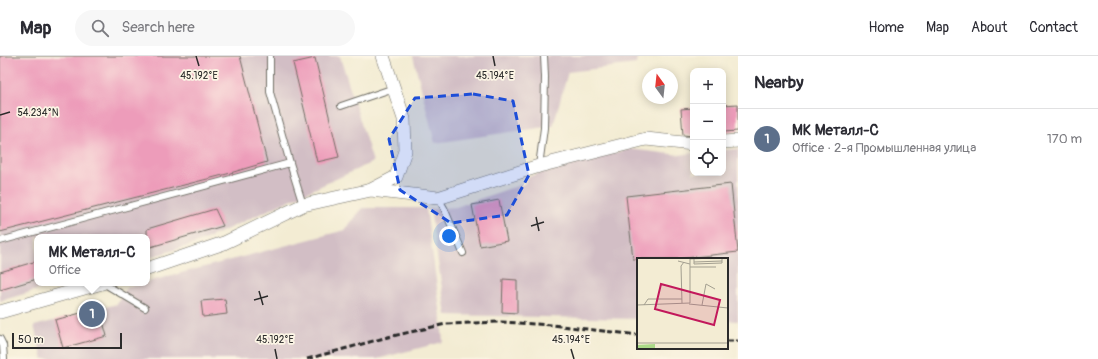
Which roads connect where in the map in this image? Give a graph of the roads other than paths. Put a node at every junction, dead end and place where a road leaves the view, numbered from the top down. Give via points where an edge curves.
1 (270, 56) edge
2 (383, 56) edge
3 (544, 56) edge
4 (394, 88) junction
5 (341, 106) dead end
6 (738, 141) edge
7 (726, 142) edge
8 (690, 144) edge
9 (290, 162) junction
10 (538, 166) junction
11 (371, 190) junction
12 (438, 198) junction
13 (303, 205) junction
14 (0, 241) edge
15 (463, 253) dead end
16 (150, 268) edge
17 (92, 286) edge
18 (108, 286) edge
19 (145, 308) dead end
20 (0, 312) edge
21 (0, 339) edge
22 (4, 359) edge

1 - 9 lane via 270,92
2 - 4 street
3 - 10 lane via 544,128
4 - 5 lane
4 - 11 street via 404,119 405,151 396,176
6 - 7 street
8 - 10 street via 646,139
9 - 13 lane
9 - 14 lane
10 - 12 street
11 - 12 street
11 - 13 street
12 - 15 lane
13 - 16 street via 224,243
17 - 20 street
18 - 19 lane
21 - 22 lane

